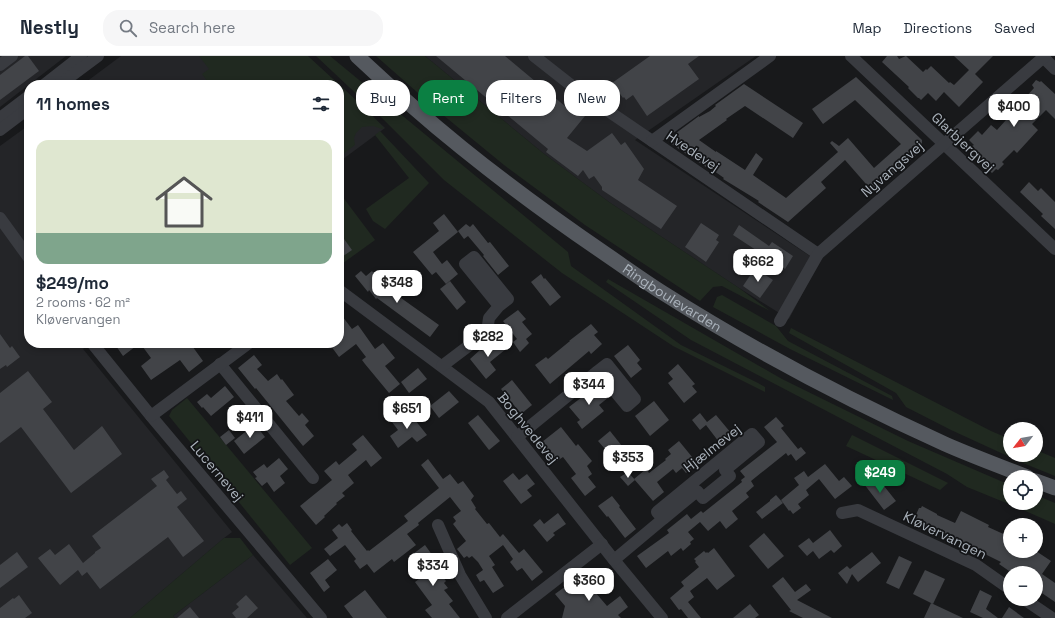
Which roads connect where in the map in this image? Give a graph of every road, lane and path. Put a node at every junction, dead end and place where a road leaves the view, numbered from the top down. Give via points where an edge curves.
1 (12, 56) edge
2 (81, 56) edge
3 (98, 56) edge
4 (357, 56) edge
5 (534, 56) edge
6 (770, 56) edge
7 (851, 56) edge
8 (1043, 56) edge
9 (0, 65) edge
10 (1055, 69) edge
11 (50, 80) edge
12 (66, 80) edge
13 (24, 100) edge
14 (24, 112) edge
15 (0, 118) edge
16 (0, 130) edge
17 (652, 141) junction
18 (944, 144) junction
19 (0, 218) edge
20 (1055, 249) edge
21 (24, 251) edge
22 (818, 254) junction
23 (344, 294) edge
24 (499, 306) dead end
25 (780, 322) dead end
26 (96, 348) edge
27 (242, 348) edge
28 (220, 364) junction
29 (442, 366) junction
30 (598, 371) dead end
31 (152, 416) junction
32 (517, 437) junction
33 (1010, 470) edge
34 (313, 478) dead end
35 (1043, 484) edge
36 (1055, 488) edge
37 (842, 513) dead end
38 (663, 520) junction
39 (438, 524) dead end
40 (602, 544) junction
41 (614, 560) junction
42 (1003, 584) edge
43 (1034, 606) edge
44 (321, 618) edge
45 (486, 618) edge
46 (508, 618) edge
47 (662, 618) edge
48 (1052, 618) edge

1 - 9 street
2 - 11 street
3 - 12 street
4 - 33 main road, Ringboulevarden via 393,90 522,195 662,293 824,385 947,445
5 - 17 street, Hvedevej via 576,89
6 - 17 street
7 - 18 street, Glarbjergvej
8 - 10 street
8 - 18 street, Nyvangsvej
13 - 15 street
14 - 16 street
17 - 22 street, Hvedevej
18 - 20 street, Glarbjergvej
18 - 22 street, Nyvangsvej
19 - 21 street
22 - 25 street, Nyvangsvej
23 - 29 street, Boghvedevej
24 - 29 street via 489,318 487,332
26 - 31 street, Lucernevej
27 - 28 street
28 - 31 street
28 - 34 street
29 - 32 street, Boghvedevej via 489,402
30 - 32 street
31 - 44 street, Lucernevej
32 - 40 street, Boghvedevej
35 - 36 main road
37 - 42 street, Kløvervangen via 858,510 976,565
38 - 38 street, Hjælmevej via 697,491 703,498 730,476 725,470 759,442 752,434 656,512
38 - 41 street, Hjælmevej
39 - 45 street via 460,575
40 - 41 street, Boghvedevej
40 - 46 street
41 - 47 street, Boghvedevej
43 - 48 street

